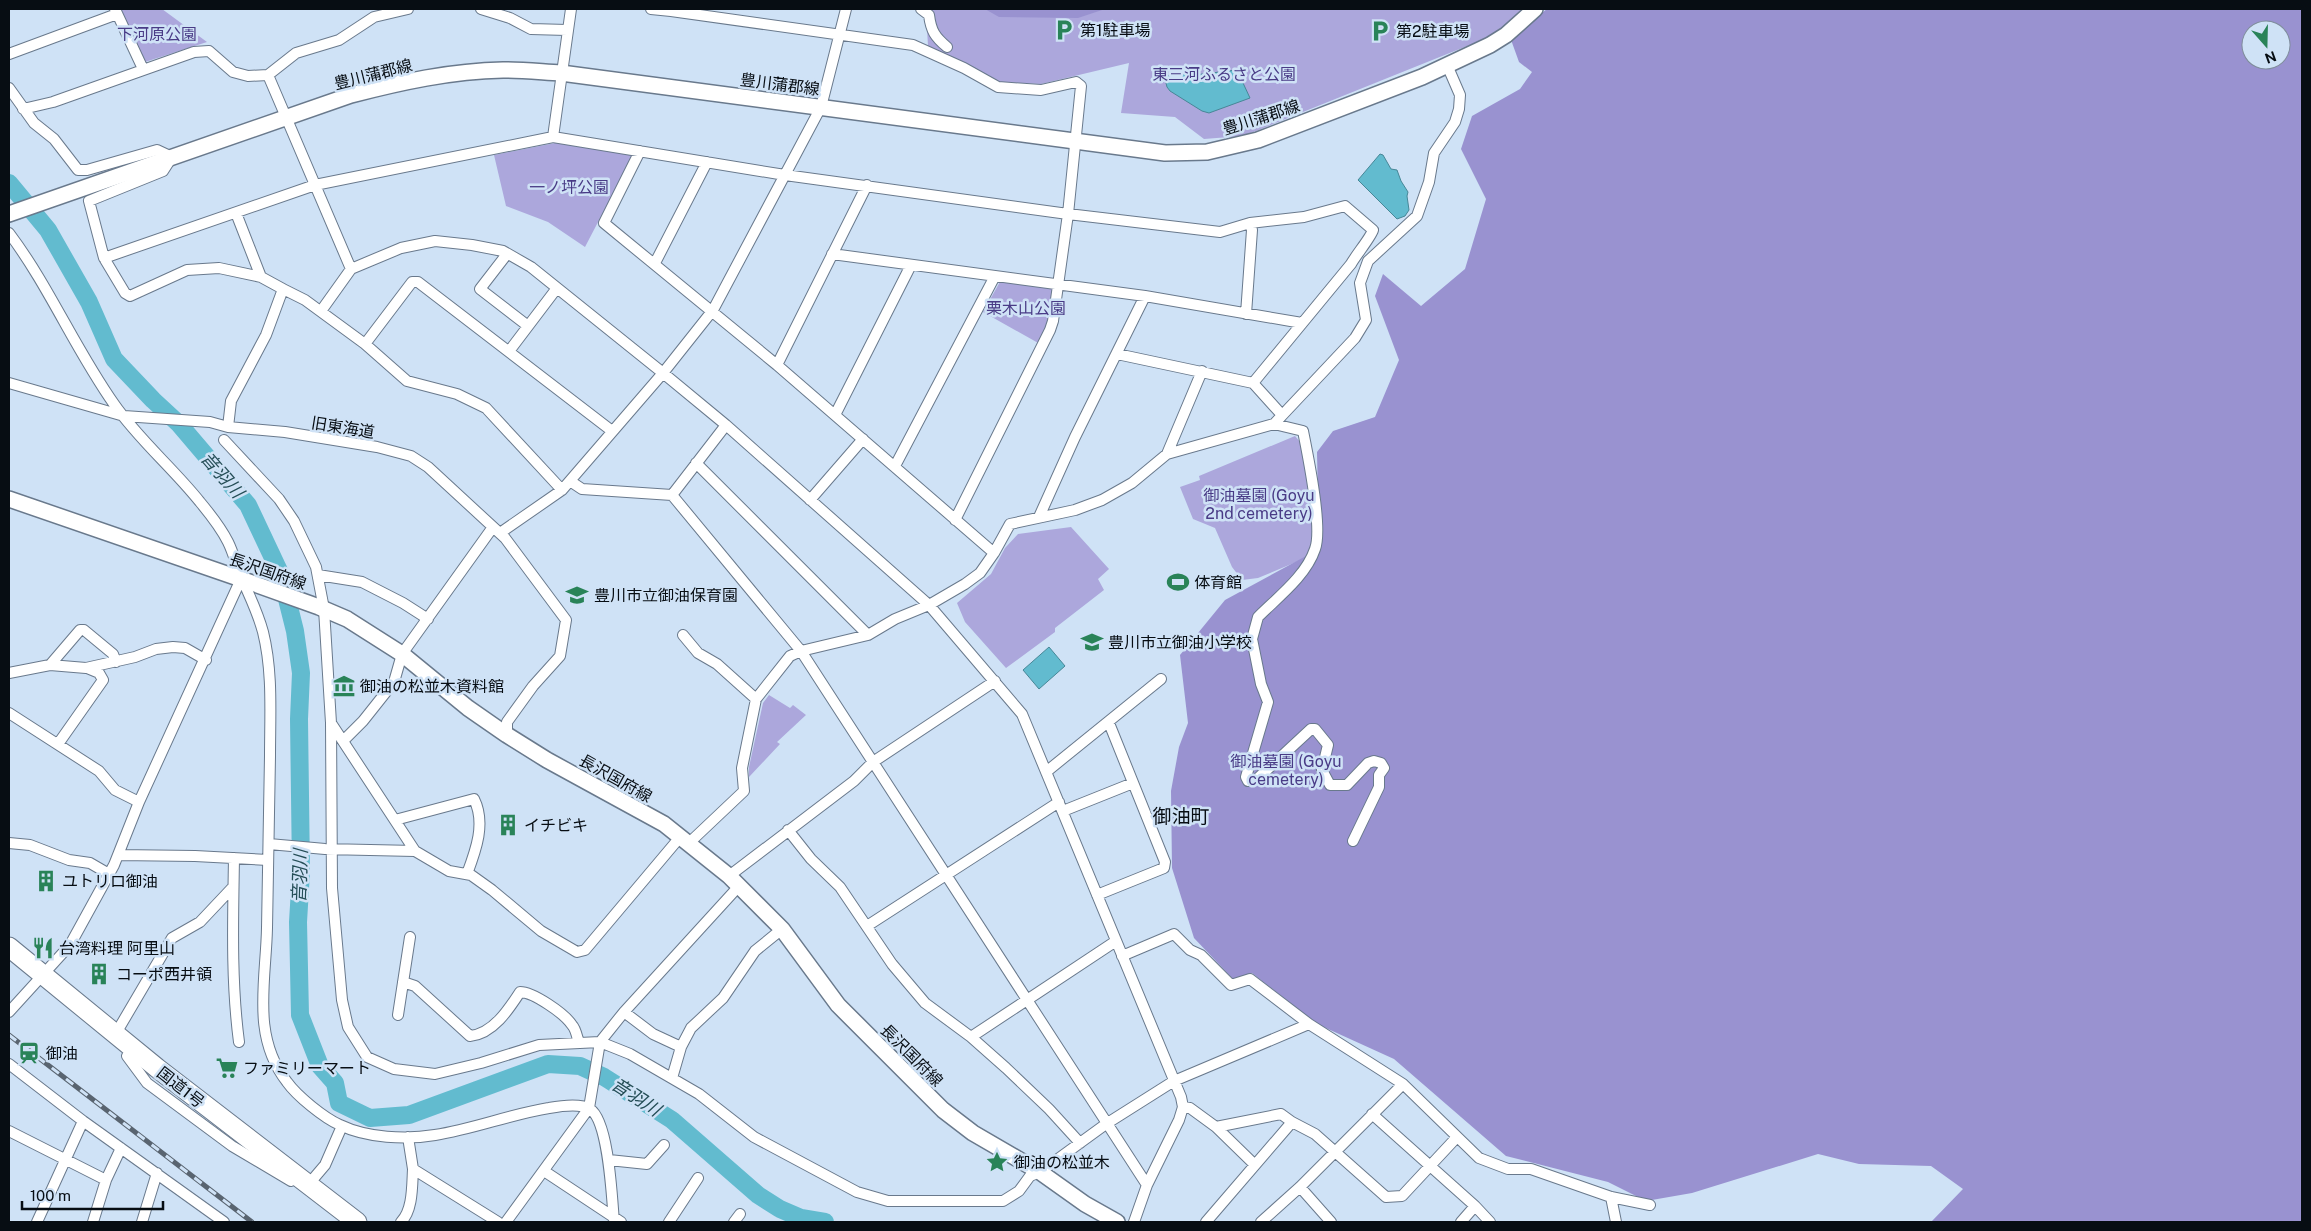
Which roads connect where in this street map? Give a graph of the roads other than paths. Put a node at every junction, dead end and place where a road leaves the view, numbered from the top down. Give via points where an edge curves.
1 (408, 9) edge
2 (481, 9) edge
3 (571, 9) edge
4 (651, 9) edge
5 (846, 9) edge
6 (921, 9) edge
7 (1535, 9) edge
8 (671, 10) edge
9 (116, 11) edge
10 (567, 30) junction
11 (840, 34) junction
12 (947, 47) dead end
13 (9, 54) edge
14 (1447, 65) junction
15 (143, 69) junction
16 (561, 73) junction
17 (268, 75) junction
18 (9, 88) edge
19 (820, 107) junction
20 (23, 110) junction
21 (286, 118) junction
22 (553, 137) junction
23 (1076, 142) junction
24 (640, 151) junction
25 (172, 157) junction
26 (706, 162) junction
27 (785, 175) junction
28 (315, 185) junction
29 (867, 185) junction
30 (236, 213) junction
31 (9, 214) edge
32 (1068, 214) junction
33 (1250, 224) junction
34 (9, 233) edge
35 (507, 254) junction
36 (832, 254) junction
37 (104, 258) junction
38 (655, 263) junction
39 (911, 264) junction
40 (351, 269) junction
41 (996, 276) junction
42 (261, 277) junction
43 (1058, 284) junction
44 (557, 288) junction
45 (282, 289) junction
46 (1145, 296) junction
47 (713, 310) junction
48 (321, 311) junction
49 (1246, 314) junction
50 (1302, 323) junction
51 (528, 326) junction
52 (365, 344) junction
53 (510, 350) junction
54 (1117, 354) junction
55 (777, 364) junction
56 (1202, 371) junction
57 (663, 372) junction
58 (9, 383) edge
59 (1253, 383) junction
60 (835, 415) junction
61 (1282, 415) junction
62 (128, 416) junction
63 (1274, 424) junction
64 (726, 426) junction
65 (228, 427) junction
66 (612, 430) junction
67 (863, 438) junction
68 (224, 440) dead end
69 (1167, 454) junction
70 (696, 463) junction
71 (895, 466) junction
72 (570, 481) junction
73 (562, 490) junction
74 (672, 495) junction
75 (9, 499) edge
76 (810, 500) junction
77 (1039, 517) junction
78 (955, 520) junction
79 (497, 530) junction
80 (994, 553) junction
81 (318, 575) junction
82 (246, 580) junction
83 (929, 605) junction
84 (322, 608) junction
85 (428, 619) junction
86 (683, 635) dead end
87 (868, 635) junction
88 (801, 651) junction
89 (402, 654) junction
90 (206, 660) junction
91 (116, 662) junction
92 (50, 665) junction
93 (86, 668) junction
94 (9, 672) edge
95 (1161, 679) dead end
96 (995, 682) junction
97 (756, 700) junction
98 (9, 713) edge
99 (331, 723) junction
100 (1109, 723) junction
101 (507, 735) junction
102 (343, 742) junction
103 (58, 744) junction
104 (873, 762) junction
105 (1046, 772) junction
106 (1133, 783) junction
107 (139, 802) junction
108 (1061, 806) junction
109 (395, 820) junction
110 (788, 830) junction
111 (685, 840) junction
112 (1353, 841) dead end
113 (9, 844) edge
114 (271, 844) junction
115 (329, 850) junction
116 (414, 851) junction
117 (118, 855) junction
118 (234, 858) junction
119 (268, 860) junction
120 (946, 873) junction
121 (109, 874) junction
122 (468, 874) junction
123 (734, 881) junction
124 (233, 888) junction
125 (1097, 895) junction
126 (867, 926) junction
127 (782, 929) junction
128 (410, 937) dead end
129 (1116, 941) junction
130 (9, 947) edge
131 (1122, 956) junction
132 (9, 963) edge
133 (39, 980) junction
134 (403, 982) junction
135 (1027, 1000) junction
136 (9, 1012) edge
137 (624, 1012) junction
138 (398, 1015) dead end
139 (1309, 1024) junction
140 (115, 1035) junction
141 (971, 1037) junction
142 (238, 1042) dead end
143 (580, 1043) junction
144 (599, 1045) junction
145 (681, 1048) junction
146 (10, 1067) edge
147 (672, 1078) junction
148 (1174, 1081) junction
149 (1403, 1084) junction
150 (590, 1106) junction
151 (1183, 1107) junction
152 (1372, 1114) junction
153 (83, 1121) junction
154 (1292, 1122) junction
155 (1106, 1124) junction
156 (342, 1126) junction
157 (1216, 1126) junction
158 (9, 1131) edge
159 (408, 1137) junction
160 (1457, 1137) junction
161 (1080, 1143) junction
162 (664, 1145) dead end
163 (121, 1148) junction
164 (1336, 1151) junction
165 (65, 1158) junction
166 (609, 1160) junction
167 (1255, 1165) junction
168 (1430, 1167) junction
169 (414, 1169) junction
170 (544, 1171) junction
171 (1040, 1172) junction
172 (158, 1173) junction
173 (698, 1178) dead end
174 (106, 1180) junction
175 (299, 1183) junction
176 (1148, 1185) junction
177 (1300, 1188) junction
178 (1611, 1197) junction
179 (1650, 1205) dead end
180 (1475, 1206) junction
181 (616, 1220) edge
182 (219, 1221) edge
183 (37, 1222) edge
184 (93, 1222) edge
185 (142, 1222) edge
186 (344, 1222) edge
187 (356, 1222) edge
188 (400, 1222) edge
189 (498, 1222) edge
190 (506, 1222) edge
191 (669, 1222) edge
192 (1117, 1222) edge
193 (1134, 1222) edge
194 (1206, 1222) edge
195 (1261, 1222) edge
196 (1331, 1222) edge
197 (1461, 1222) edge
198 (1490, 1222) edge
199 (1616, 1222) edge

1 - 17 street via 374,17 339,40 296,53
2 - 10 street via 531,29
3 - 10 street
4 - 8 street
5 - 11 street
6 - 12 street via 930,16 935,38
7 - 14 main road, 豊川蒲郡線 via 1506,35
8 - 11 street
9 - 13 street
9 - 15 street
10 - 16 street
11 - 19 street
11 - 23 street via 914,46 998,87 1041,90 1076,82 1081,86
14 - 23 main road, 豊川蒲郡線 via 1237,146 1185,154
14 - 61 street via 1460,95 1459,109 1455,122 1434,153 1417,216 1368,261 1360,283 1366,320 1355,338
15 - 17 street via 194,52 209,51 233,72 248,76
15 - 20 street
16 - 19 main road, 豊川蒲郡線
16 - 21 main road, 豊川蒲郡線 via 503,70 452,74 351,95
16 - 22 street
17 - 21 street
18 - 20 street
19 - 23 main road, 豊川蒲郡線
19 - 27 street
20 - 25 street via 54,139 78,170 157,150
21 - 25 main road, 豊川蒲郡線
21 - 28 street
22 - 24 street
22 - 28 street
23 - 32 street
24 - 26 street
24 - 38 street via 604,223
25 - 31 main road, 豊川蒲郡線
25 - 37 street via 163,171 89,201
26 - 27 street
26 - 38 street
27 - 29 street
27 - 47 street
28 - 30 street
28 - 40 street
29 - 32 street
29 - 36 street
30 - 37 street
30 - 42 street
32 - 33 street via 1220,232
32 - 43 street
33 - 49 street
33 - 50 street via 1304,217 1345,206 1373,230 1351,264
34 - 62 street via 29,260 114,405
35 - 40 street via 472,245 435,241 401,248
35 - 44 street via 531,267
35 - 51 street via 480,289
36 - 39 street
36 - 55 street
37 - 42 street via 130,296 164,278 188,270 219,268
38 - 47 street
39 - 41 street
39 - 60 street
40 - 48 street
41 - 43 street
41 - 71 street
42 - 45 street
43 - 46 street
43 - 78 street via 1050,330
44 - 51 street
44 - 57 street
45 - 48 street
45 - 65 street via 266,335 231,401
46 - 49 street
46 - 54 street
47 - 55 street
47 - 57 street
48 - 52 street
49 - 50 street
50 - 59 street
51 - 53 street
52 - 53 street via 412,282 418,282
52 - 73 street via 406,380 457,394 486,408
53 - 66 street
54 - 56 street
54 - 77 street
55 - 60 street
56 - 59 street
56 - 69 street
57 - 64 street
57 - 66 street
58 - 62 street, 旧東海道
59 - 61 street
60 - 67 street
61 - 63 street
62 - 65 street, 旧東海道 via 198,421
62 - 82 street via 200,502 227,540
63 - 69 street
63 - 112 street via 1303,431 1319,535 1305,568 1254,625 1252,639 1268,702 1246,777 1248,781 1256,780 1311,729 1315,729 1328,745 1322,770 1330,785 1347,785 1368,763 1381,764 1384,768 1379,776 1379,786
64 - 70 street
64 - 76 street
65 - 79 street, 旧東海道 via 285,432 412,456
66 - 72 street
67 - 71 street
67 - 76 street
68 - 81 street via 279,499 307,546
69 - 77 street via 1132,483 1102,500 1075,510
70 - 74 street
70 - 87 street
71 - 78 street
72 - 73 street
72 - 74 street via 582,489
73 - 79 street
74 - 88 street
75 - 82 main road, 長沢国府線
76 - 83 street
77 - 80 street via 1010,524
78 - 80 street
79 - 85 street
79 - 101 street, 旧東海道 via 566,620 560,656 507,722
80 - 83 street via 980,573
81 - 84 street
81 - 85 street via 362,582
82 - 84 main road, 長沢国府線
82 - 90 street
82 - 114 street via 263,631 270,668
83 - 87 street
83 - 96 street
84 - 89 main road, 長沢国府線
84 - 99 street
85 - 89 street
86 - 97 street via 698,653 718,664
87 - 88 street
88 - 97 street via 790,656
88 - 104 street
89 - 101 main road, 長沢国府線
89 - 102 street via 394,682
90 - 91 street via 185,648 173,647
90 - 107 street
91 - 92 street via 113,654 80,630
91 - 93 street
92 - 93 street
92 - 94 street
93 - 103 street via 99,673 103,680
95 - 100 street
96 - 104 street
96 - 105 street via 1022,714
97 - 111 street via 742,768 744,791
98 - 103 street
99 - 102 street
99 - 115 street
100 - 105 street
100 - 106 street
101 - 111 main road, 長沢国府線 via 546,760 664,824
102 - 109 street
103 - 107 street via 99,771 115,790
104 - 110 street via 854,782
104 - 120 street
105 - 108 street
106 - 108 street
106 - 125 street via 1165,862 1164,868
107 - 117 street
108 - 120 street
108 - 125 street
109 - 116 street
109 - 122 street via 474,799 480,819 478,840
110 - 123 street
110 - 126 street via 811,859 840,887
111 - 122 street via 585,950 577,952 541,931
111 - 123 main road, 長沢国府線
113 - 121 street via 30,845 69,860 90,863
114 - 115 street
114 - 119 street
115 - 116 street
115 - 143 street via 342,1000 348,1027 367,1057 394,1069 435,1074 481,1064 539,1045
116 - 122 street via 449,871
117 - 118 street
117 - 121 street
118 - 119 street
118 - 124 street
119 - 156 street via 262,1011 264,1037 287,1082 314,1108
120 - 126 street
120 - 135 street
121 - 133 street via 70,946
123 - 127 main road, 長沢国府線
123 - 137 street
124 - 140 street via 200,922 172,938
124 - 142 street via 233,1005
125 - 129 street
126 - 141 street via 892,964 925,1003
127 - 145 street via 755,951 723,998 691,1028
127 - 171 main road, 長沢国府線 via 838,1005 943,1110 973,1134
128 - 134 street
129 - 131 street
129 - 135 street
130 - 133 highway, 国道1号
131 - 139 street via 1174,934 1231,985 1250,978
131 - 148 street
132 - 133 highway, 国道1号
133 - 136 street
133 - 140 highway, 国道1号
133 - 175 highway, 国道1号 via 127,1056
134 - 138 street
134 - 143 street via 415,986 470,1036 478,1035 505,1015 520,992 527,992 572,1025
135 - 141 street
135 - 155 street
137 - 144 street
137 - 145 street via 653,1034
139 - 148 street
139 - 149 street
140 - 175 highway, 国道1号
141 - 161 street via 1049,1109
143 - 144 street
144 - 147 street via 630,1054
144 - 150 street
145 - 147 street
146 - 153 street
147 - 171 street via 699,1094 754,1137 857,1192 888,1201 1003,1201 1019,1191 1030,1176
148 - 151 street
148 - 155 street
149 - 152 street
149 - 160 street
150 - 159 street via 517,1113 480,1125
150 - 166 street via 600,1125
150 - 170 street
151 - 157 street via 1190,1108
151 - 176 street
152 - 164 street
152 - 168 street
153 - 163 street
153 - 165 street
154 - 157 street via 1281,1114
154 - 164 street via 1315,1134
154 - 167 street
155 - 161 street
155 - 176 street
156 - 159 street via 367,1133
156 - 175 street via 325,1165
157 - 167 street
158 - 165 street
159 - 169 street
160 - 168 street
160 - 178 street via 1479,1158 1508,1169 1531,1169
161 - 171 street
162 - 166 street via 646,1164
163 - 172 street
163 - 174 street
164 - 168 street via 1386,1197 1402,1196
164 - 177 street
165 - 174 street
165 - 183 street
166 - 181 street
167 - 194 street
168 - 180 street
169 - 188 street via 412,1196
169 - 189 street
170 - 181 street
170 - 190 street
171 - 192 main road, 長沢国府線
172 - 182 street
172 - 185 street
173 - 191 street
174 - 184 street
175 - 186 highway, 国道1号
175 - 187 highway, 国道1号
176 - 193 street
177 - 195 street
177 - 196 street
178 - 179 street
178 - 199 street
180 - 197 street
180 - 198 street

